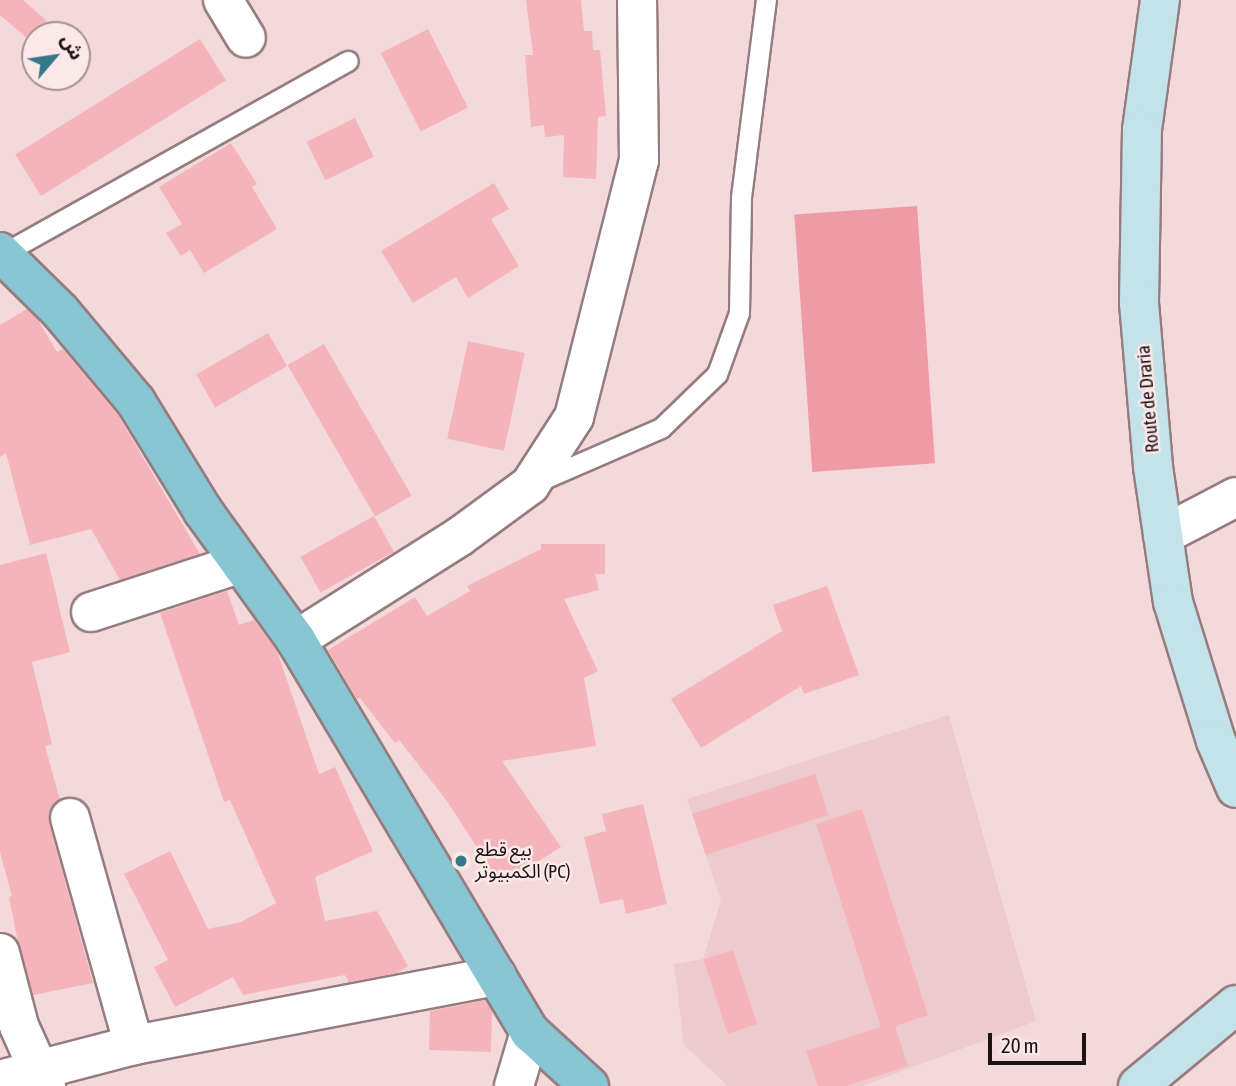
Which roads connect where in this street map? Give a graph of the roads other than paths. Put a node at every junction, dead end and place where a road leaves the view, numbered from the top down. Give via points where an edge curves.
1 (223, 0) edge
2 (637, 0) edge
3 (766, 0) edge
4 (1160, 0) edge
5 (246, 38) dead end
6 (348, 61) dead end
7 (1, 253) edge
8 (530, 485) junction
9 (1236, 497) edge
10 (1163, 535) junction
11 (239, 564) junction
12 (91, 612) dead end
13 (296, 640) junction
14 (1236, 788) edge
15 (70, 818) dead end
16 (0, 953) edge
17 (496, 976) junction
18 (1236, 1005) edge
19 (530, 1032) junction
20 (134, 1045) junction
21 (42, 1077) edge
22 (0, 1080) edge
23 (514, 1086) edge
24 (589, 1086) edge
25 (1138, 1086) edge

1 - 5 street
2 - 8 street via 639,160 573,417
3 - 8 lane via 741,197 739,313 717,374 661,428
4 - 10 main road, Route de Draria via 1142,130 1139,303
6 - 7 lane
7 - 11 main road via 60,311 136,402
8 - 13 street via 459,537
9 - 10 street
10 - 14 main road, Route de Draria via 1173,602 1216,741
11 - 12 street
11 - 13 main road
13 - 17 main road
15 - 20 street
16 - 21 street via 19,1026
17 - 19 main road
17 - 20 street
18 - 25 main road
19 - 23 street
19 - 24 main road
20 - 21 street
21 - 22 street

